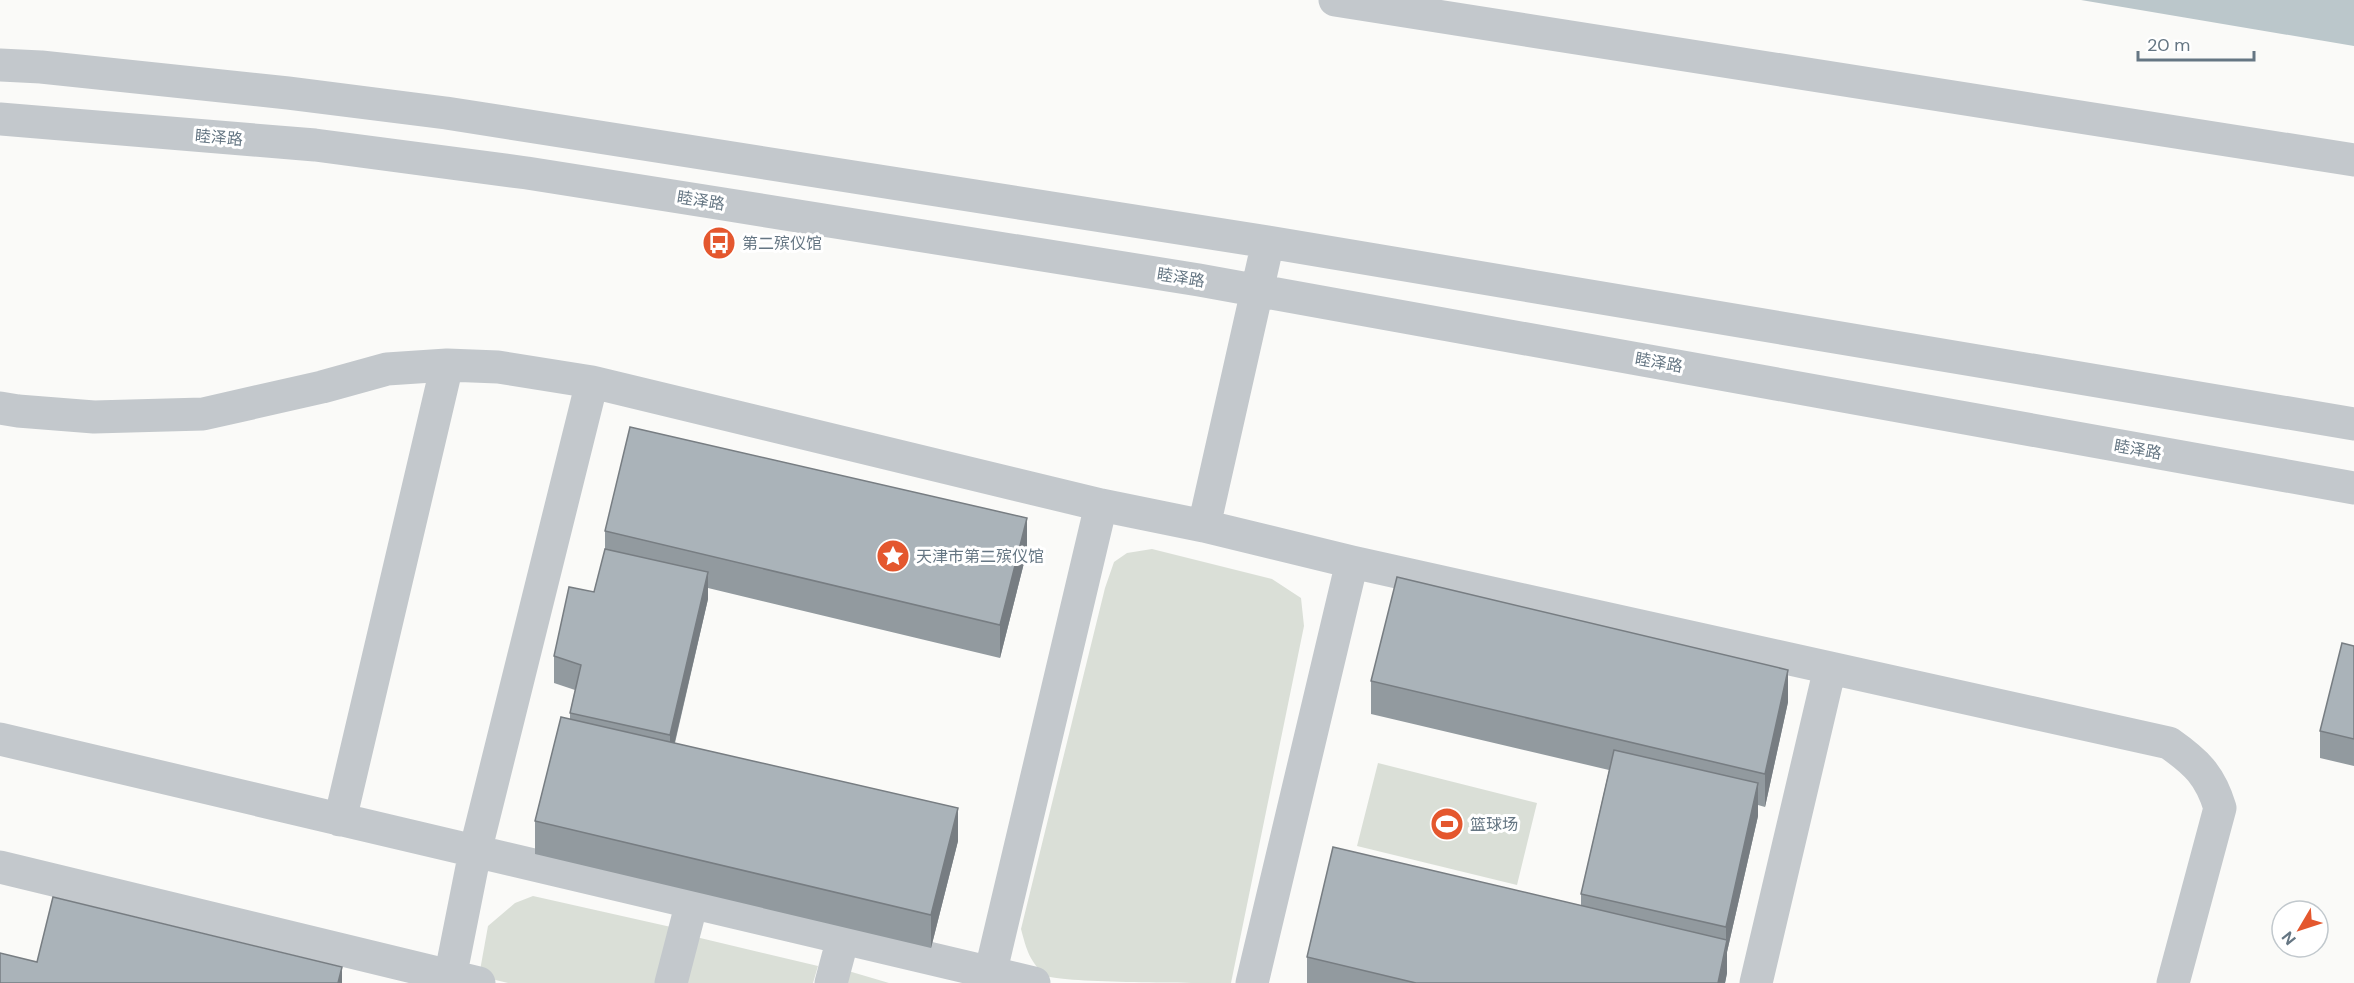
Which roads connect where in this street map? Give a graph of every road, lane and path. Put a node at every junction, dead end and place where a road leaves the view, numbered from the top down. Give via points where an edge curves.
1 (1335, 0) edge
2 (0, 65) edge
3 (0, 119) edge
4 (2354, 159) edge
5 (1268, 242) junction
6 (1258, 290) junction
7 (447, 365) junction
8 (592, 382) junction
9 (0, 408) edge
10 (2354, 424) edge
11 (2354, 488) edge
12 (1101, 505) junction
13 (1204, 526) junction
14 (1352, 562) junction
15 (1830, 668) junction
16 (0, 740) edge
17 (340, 820) junction
18 (475, 852) junction
19 (0, 867) edge
20 (692, 902) junction
21 (843, 938) junction
22 (989, 978) edge
23 (459, 981) edge
24 (671, 983) edge
25 (831, 983) edge
26 (1034, 983) edge
27 (1252, 983) edge
28 (1756, 983) edge
29 (2172, 983) edge

1 - 4 street
2 - 5 street via 446,113
3 - 6 street, 睦泽路 via 315,145 516,172
5 - 6 street
5 - 10 street
6 - 11 street, 睦泽路
6 - 13 street
7 - 8 street via 498,367
7 - 9 street via 387,369 203,414 94,417
7 - 17 street
8 - 12 street
8 - 18 street
12 - 13 street
12 - 22 street
13 - 14 street
14 - 15 street
14 - 27 street
15 - 28 street
15 - 29 street via 2169,743 2195,761 2214,787 2220,808
16 - 17 street
17 - 18 street
18 - 20 street
18 - 23 street
19 - 23 street
20 - 21 street
20 - 24 street
21 - 22 street
21 - 25 street
22 - 26 street

